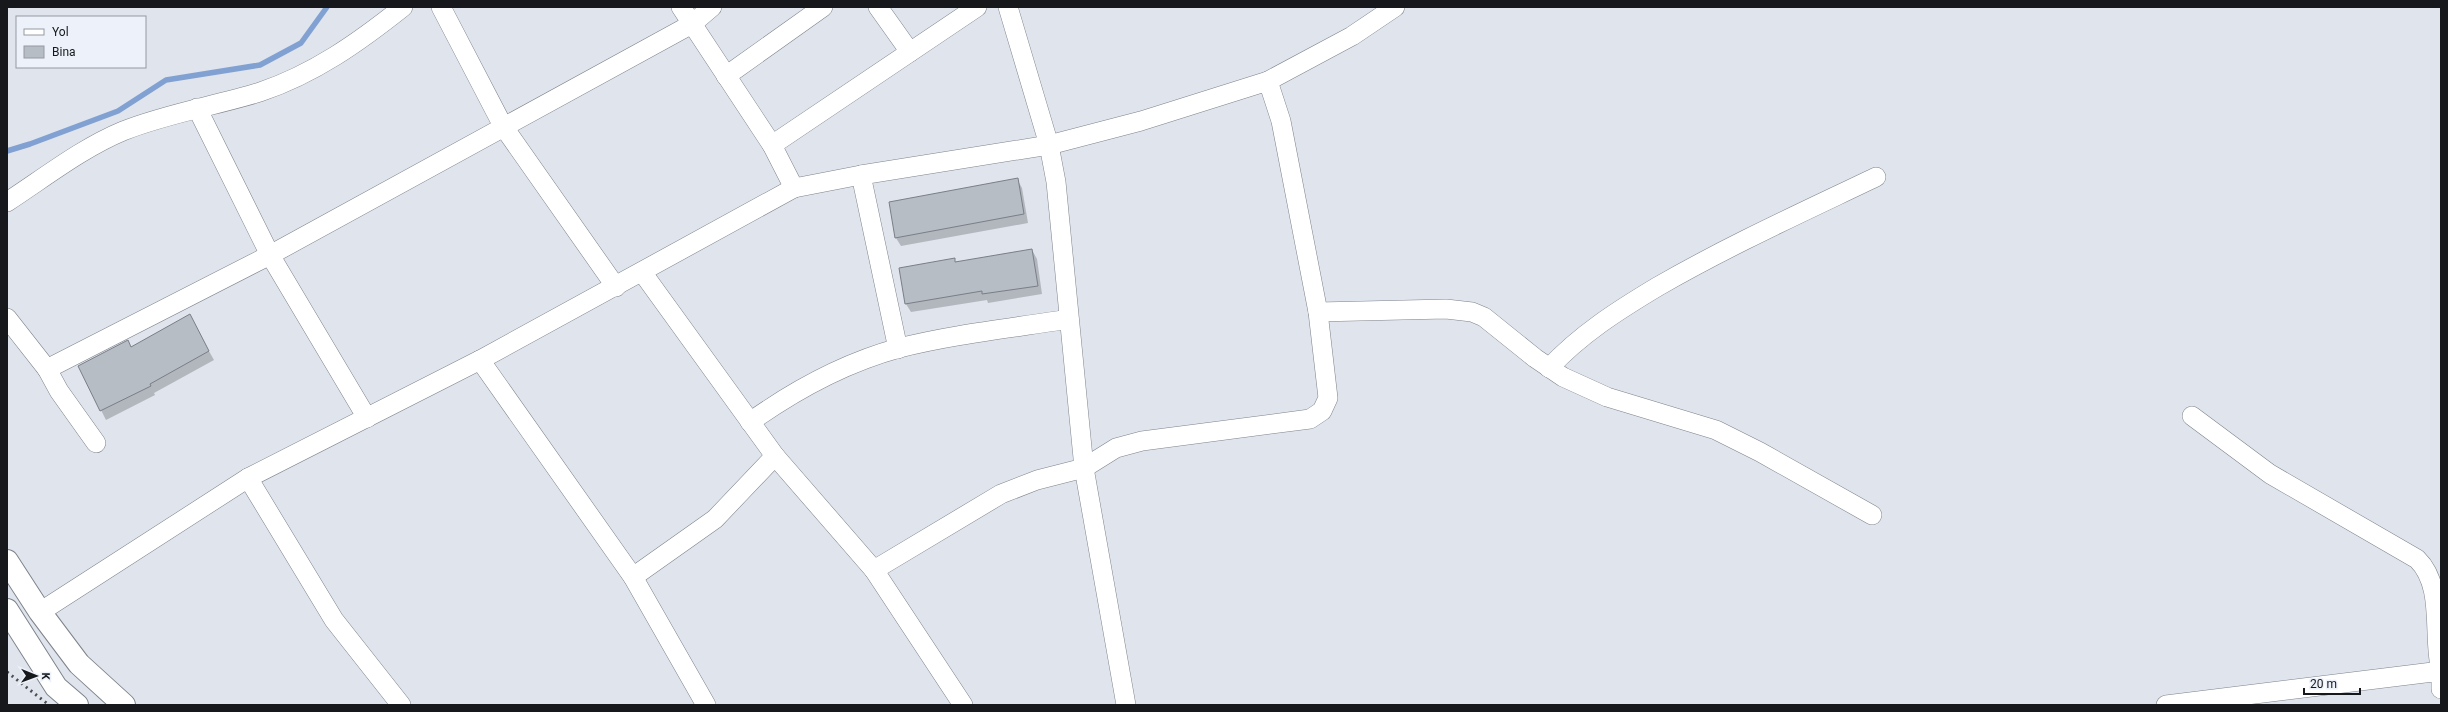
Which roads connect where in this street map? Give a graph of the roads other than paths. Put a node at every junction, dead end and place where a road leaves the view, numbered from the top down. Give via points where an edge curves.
1 (403, 7) edge
2 (441, 7) edge
3 (681, 7) edge
4 (712, 7) edge
5 (823, 7) edge
6 (878, 7) edge
7 (977, 7) edge
8 (1008, 7) edge
9 (1394, 7) edge
10 (692, 24) junction
11 (910, 52) junction
12 (726, 76) junction
13 (1268, 81) junction
14 (197, 108) junction
15 (503, 126) junction
16 (1049, 144) junction
17 (772, 145) junction
18 (861, 175) junction
19 (1876, 177) dead end
20 (794, 188) junction
21 (7, 202) edge
22 (270, 255) junction
23 (642, 272) junction
24 (616, 287) junction
25 (1318, 312) junction
26 (7, 318) edge
27 (1069, 319) junction
28 (898, 349) junction
29 (480, 360) junction
30 (47, 368) junction
31 (1549, 368) junction
32 (2192, 416) dead end
33 (367, 418) junction
34 (750, 422) junction
35 (96, 443) dead end
36 (775, 456) junction
37 (1084, 468) junction
38 (248, 478) junction
39 (1872, 515) dead end
40 (7, 561) edge
41 (874, 570) junction
42 (633, 577) junction
43 (7, 610) edge
44 (40, 612) junction
45 (2441, 671) edge
46 (2441, 689) edge
47 (77, 705) edge
48 (124, 705) edge
49 (401, 705) edge
50 (706, 705) edge
51 (963, 705) edge
52 (1126, 705) edge
53 (2166, 705) edge

1 - 14 street via 365,37 300,75 262,91
2 - 15 street
3 - 10 street
4 - 10 street
5 - 12 street
6 - 11 street
7 - 11 street
8 - 16 street
9 - 13 street via 1352,36
10 - 12 street
10 - 15 street
11 - 17 street
12 - 17 street
13 - 16 street via 1141,121
13 - 25 street via 1281,121
14 - 21 street via 122,132 94,146
14 - 22 street
15 - 22 street
15 - 24 street
16 - 18 street
16 - 27 street via 1056,182
17 - 20 street
18 - 20 street
18 - 28 street
19 - 31 street via 1706,258 1608,316 1570,346
20 - 23 street
22 - 30 street
22 - 33 street
23 - 24 street
23 - 34 street
24 - 29 street
25 - 31 street via 1446,308 1472,312 1489,321
25 - 37 street via 1328,398 1322,411 1316,416 1303,420 1129,444 1103,454
26 - 30 street
27 - 28 street
27 - 37 street
28 - 34 street via 846,367 808,384
29 - 33 street
29 - 42 street
30 - 35 street via 59,391
31 - 39 street via 1606,397 1692,421 1739,441
32 - 45 street via 2270,474 2417,559 2423,565 2432,585
33 - 38 street
34 - 36 street
36 - 41 street
36 - 42 street via 716,519
37 - 41 street via 1037,480 1001,494
37 - 52 street
38 - 44 street
38 - 49 street via 334,620
40 - 44 main road
41 - 51 street
42 - 50 street
43 - 47 main road via 56,688
44 - 48 main road via 79,664
45 - 46 street
45 - 53 street

